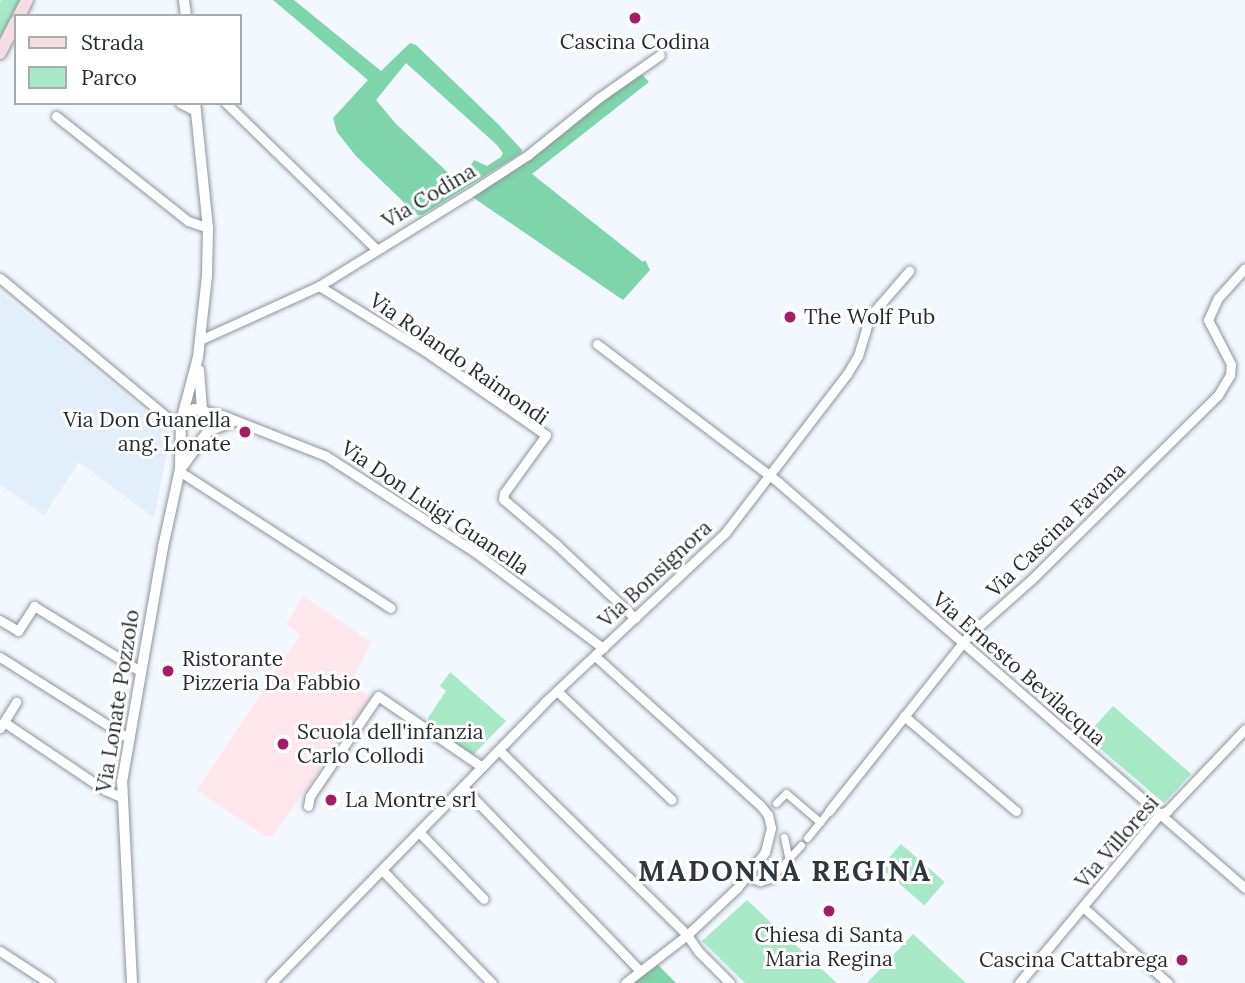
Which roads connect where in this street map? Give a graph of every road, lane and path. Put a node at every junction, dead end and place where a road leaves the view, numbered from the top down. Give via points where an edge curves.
1 (14, 26) edge
2 (0, 53) edge
3 (660, 55) dead end
4 (228, 105) edge
5 (196, 107) edge
6 (56, 116) dead end
7 (208, 228) junction
8 (376, 249) junction
9 (1245, 268) edge
10 (909, 271) dead end
11 (0, 278) edge
12 (319, 286) junction
13 (200, 340) junction
14 (597, 344) dead end
15 (198, 357) junction
16 (203, 411) junction
17 (234, 421) junction
18 (183, 423) junction
19 (208, 433) junction
20 (180, 470) junction
21 (770, 476) junction
22 (391, 608) dead end
23 (635, 618) junction
24 (0, 620) edge
25 (963, 645) junction
26 (603, 648) junction
27 (595, 656) junction
28 (0, 657) edge
29 (141, 671) junction
30 (557, 691) junction
31 (16, 702) dead end
32 (904, 716) junction
33 (2, 725) edge
34 (1245, 729) edge
35 (128, 738) junction
36 (499, 750) junction
37 (482, 767) junction
38 (463, 787) junction
39 (121, 797) junction
40 (672, 800) dead end
41 (776, 803) dead end
42 (308, 806) dead end
43 (829, 811) joint
44 (1016, 811) dead end
45 (1160, 814) junction
46 (820, 822) junction
47 (419, 832) junction
48 (784, 837) dead end
49 (807, 838) dead end
50 (801, 845) dead end
51 (789, 860) junction
52 (382, 870) junction
53 (752, 879) dead end
54 (1245, 888) edge
55 (484, 899) dead end
56 (1083, 907) junction
57 (687, 935) junction
58 (0, 951) edge
59 (640, 971) junction
60 (49, 983) edge
61 (132, 983) edge
62 (271, 983) edge
63 (492, 983) edge
64 (625, 983) edge
65 (730, 983) edge
66 (1019, 983) edge
67 (1168, 983) edge

1 - 2 main road
3 - 8 street, Via Codina via 518,162
4 - 8 street
5 - 7 street
6 - 7 street via 188,221
7 - 13 street
8 - 12 street, Via Codina
9 - 25 street, Via Cascina Favana via 1218,298 1208,320 1231,364 1218,395
10 - 21 street, Via Bonsignora via 870,316 853,365
11 - 18 street via 168,418
12 - 13 street, Via Codina
12 - 23 street, Via Rolando Raimondi via 425,351 546,435 503,499
13 - 15 street
14 - 21 street
15 - 16 street
15 - 18 street, Via Lonate Pozzolo
16 - 17 street, Via Don Luigi Guanella
16 - 18 street via 194,409
16 - 19 street via 210,419
17 - 19 street
17 - 26 street, Via Don Luigi Guanella via 332,460 484,559
18 - 19 street via 191,439
18 - 20 street, Via Lonate Pozzolo
19 - 20 street
20 - 22 street
20 - 29 street, Via Lonate Pozzolo
21 - 23 street, Via Bonsignora via 716,542
21 - 25 street, Via Ernesto Bevilacqua
23 - 26 street, Via Bonsignora
24 - 29 street via 18,631 34,606
25 - 32 street, Via Cascina Favana
25 - 45 street, Via Ernesto Bevilacqua
26 - 27 street, Via Bonsignora
27 - 30 street, Via Bonsignora
27 - 57 street via 760,805 771,828 767,848 737,888
28 - 35 street
29 - 35 street, Via Lonate Pozzolo
30 - 36 street, Via Bonsignora
30 - 40 street
31 - 33 street
32 - 43 street, Via Cascina Favana
32 - 44 street
33 - 39 street
34 - 45 street, Via Villoresi
35 - 39 street, Via Lonate Pozzolo
36 - 37 street, Via Bonsignora
36 - 57 street
37 - 38 street, Via Bonsignora
37 - 42 street via 378,696 311,794
38 - 47 street, Via Bonsignora
38 - 59 street
39 - 61 street, Via Lonate Pozzolo
41 - 46 street via 786,793
43 - 46 street
45 - 54 street, Via Ernesto Bevilacqua
45 - 56 street, Via Villoresi
46 - 49 street
47 - 52 street, Via Bonsignora
47 - 55 street
48 - 51 street
50 - 51 street
51 - 53 street via 770,879
52 - 62 street, Via Bonsignora
52 - 63 street
56 - 66 street, Via Villoresi
56 - 67 street
57 - 59 street
57 - 65 street
58 - 60 street
59 - 64 street

